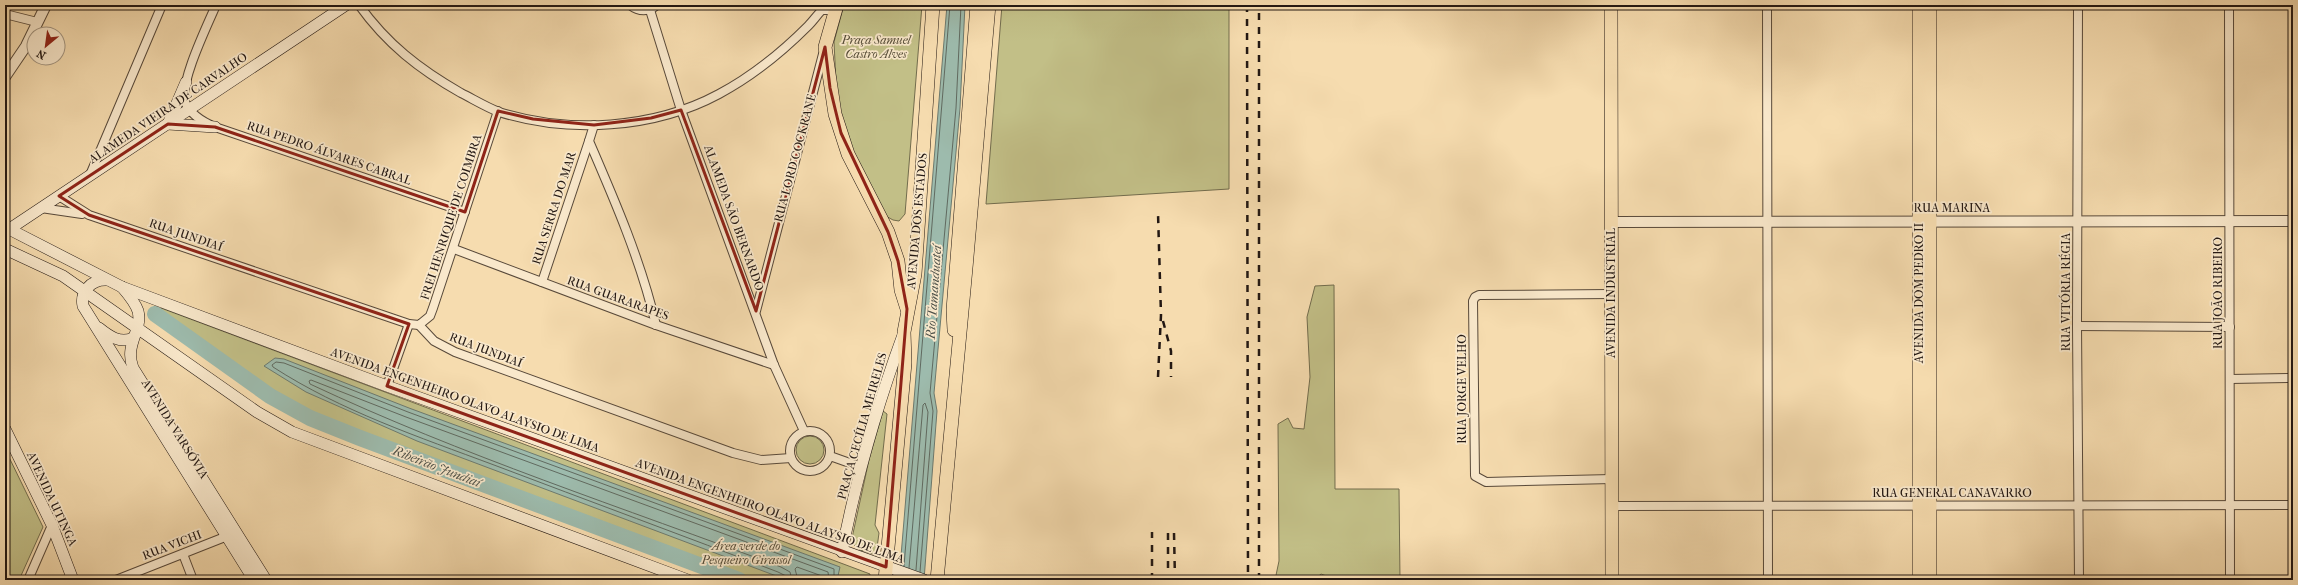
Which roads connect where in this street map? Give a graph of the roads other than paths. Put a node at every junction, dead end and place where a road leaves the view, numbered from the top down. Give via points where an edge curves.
1 (46, 5) edge
2 (162, 5) edge
3 (216, 5) edge
4 (346, 5) edge
5 (359, 5) edge
6 (630, 5) edge
7 (658, 5) edge
8 (933, 5) edge
9 (977, 5) edge
10 (989, 5) edge
11 (1611, 5) edge
12 (1767, 5) edge
13 (1919, 5) edge
14 (1930, 5) edge
15 (2078, 5) edge
16 (2229, 5) edge
17 (836, 7) edge
18 (650, 10) junction
19 (5, 14) edge
20 (37, 22) junction
21 (825, 47) junction
22 (5, 78) edge
23 (186, 82) junction
24 (189, 109) junction
25 (681, 110) junction
26 (498, 111) junction
27 (168, 124) junction
28 (594, 125) junction
29 (215, 127) junction
30 (589, 141) junction
31 (90, 175) junction
32 (59, 196) junction
33 (40, 208) junction
34 (465, 212) junction
35 (89, 214) junction
36 (2230, 220) junction
37 (2078, 221) junction
38 (2293, 221) edge
39 (1611, 222) junction
40 (1767, 222) junction
41 (1925, 222) junction
42 (6, 227) edge
43 (5, 249) edge
44 (454, 249) junction
45 (105, 280) junction
46 (542, 282) junction
47 (122, 287) junction
48 (85, 290) junction
49 (1611, 294) junction
50 (907, 309) junction
51 (756, 311) junction
52 (94, 324) junction
53 (409, 324) junction
54 (419, 325) junction
55 (656, 325) junction
56 (137, 326) junction
57 (2077, 326) junction
58 (2230, 327) junction
59 (904, 332) junction
60 (133, 338) junction
61 (956, 362) junction
62 (774, 365) junction
63 (2293, 378) edge
64 (2230, 379) junction
65 (387, 386) junction
66 (5, 429) edge
67 (804, 431) junction
68 (830, 456) junction
69 (791, 458) junction
70 (861, 467) junction
71 (1612, 479) junction
72 (1768, 505) junction
73 (1924, 505) junction
74 (2079, 505) junction
75 (2230, 505) junction
76 (2293, 505) edge
77 (1612, 506) junction
78 (52, 525) junction
79 (232, 534) junction
80 (842, 552) junction
81 (183, 554) junction
82 (889, 573) edge
83 (28, 580) edge
84 (73, 580) edge
85 (116, 580) edge
86 (193, 580) edge
87 (254, 580) edge
88 (266, 580) edge
89 (688, 580) edge
90 (924, 580) edge
91 (937, 580) edge
92 (1612, 580) edge
93 (1768, 580) edge
94 (1918, 580) edge
95 (1930, 580) edge
96 (2079, 580) edge
97 (2230, 580) edge

1 - 20 street
2 - 31 street
3 - 23 street
4 - 24 main road, ALAMEDA VIEIRA DE CARVALHO
5 - 26 street via 392,46 443,83
6 - 18 street via 639,10
7 - 18 street
8 - 50 main road, AVENIDA DOS ESTADOS via 915,274
9 - 61 main road via 953,310
10 - 61 main road via 967,271
11 - 39 main road, AVENIDA INDUSTRIAL
12 - 40 street
13 - 41 main road, AVENIDA DOM PEDRO II
14 - 41 main road, AVENIDA DOM PEDRO II
15 - 37 street, RUA VITÓRIA RÉGIA
16 - 36 street, RUA JOÃO RIBEIRO
17 - 21 main road, RUA LORD COCKRANE
17 - 25 street via 822,10 808,26 750,75 720,93
18 - 25 street, ALAMEDA SÃO BERNARDO
19 - 20 street
20 - 22 street via 26,46
21 - 50 main road via 834,114 848,154 888,232 898,261 901,290
21 - 51 street, RUA LORD COCKRANE
23 - 24 street via 185,101
23 - 27 main road
24 - 27 main road, ALAMEDA VIEIRA DE CARVALHO
24 - 29 street, RUA PEDRO ÁLVARES CABRAL via 200,120
25 - 28 street via 651,118
25 - 51 street, ALAMEDA SÃO BERNARDO
26 - 28 street via 533,119
26 - 34 street, FREI HENRIQUE DE COIMBRA
27 - 29 main road
27 - 31 main road, ALAMEDA VIEIRA DE CARVALHO
28 - 30 street, RUA SERRA DO MAR
29 - 34 street, RUA PEDRO ÁLVARES CABRAL
30 - 46 street, RUA SERRA DO MAR
30 - 55 street via 626,226
31 - 32 main road, ALAMEDA VIEIRA DE CARVALHO
32 - 33 main road, ALAMEDA VIEIRA DE CARVALHO
32 - 35 street, RUA JUNDIAÍ
33 - 35 street, RUA JUNDIAÍ
33 - 42 main road, ALAMEDA VIEIRA DE CARVALHO
34 - 44 street, FREI HENRIQUE DE COIMBRA
35 - 53 street, RUA JUNDIAÍ
36 - 37 street, RUA MARINA
36 - 38 street, RUA MARINA
36 - 58 street, RUA JOÃO RIBEIRO
37 - 41 street, RUA MARINA
37 - 57 street, RUA VITÓRIA RÉGIA
39 - 40 street, RUA MARINA
39 - 49 main road, AVENIDA INDUSTRIAL
40 - 41 street, RUA MARINA
40 - 72 street
41 - 73 main road, AVENIDA DOM PEDRO II
42 - 45 main road, AVENIDA ENGENHEIRO OLAVO ALAYSIO DE LIMA
43 - 48 main road via 60,274
44 - 46 street, RUA GUARARAPES
44 - 54 street, FREI HENRIQUE DE COIMBRA via 430,316
45 - 47 main road, AVENIDA ENGENHEIRO OLAVO ALAYSIO DE LIMA
45 - 48 main road via 97,281
46 - 55 street, RUA GUARARAPES
47 - 56 main road via 138,310
47 - 65 main road, AVENIDA ENGENHEIRO OLAVO ALAYSIO DE LIMA
48 - 52 main road, AVENIDA VARSÓVIA via 81,299
48 - 56 main road
49 - 71 main road, AVENIDA INDUSTRIAL
49 - 71 street, RUA JORGE VELHO via 1475,297 1474,472 1478,480 1486,482
50 - 59 main road, AVENIDA DOS ESTADOS
51 - 62 street, ALAMEDA SÃO BERNARDO
52 - 60 main road via 116,339 123,341
52 - 79 main road, AVENIDA VARSÓVIA
53 - 54 street, RUA JUNDIAÍ
53 - 65 street
54 - 69 street, RUA JUNDIAÍ via 434,341 456,352 711,445 761,460
55 - 62 street, RUA GUARARAPES
56 - 60 main road, AVENIDA VARSÓVIA
56 - 89 main road via 257,412 292,432
57 - 58 street
57 - 74 street, RUA VITÓRIA RÉGIA
58 - 64 street, RUA JOÃO RIBEIRO
59 - 70 main road, PRAÇA CECÍLIA MEIRELES via 889,372
59 - 82 main road, AVENIDA DOS ESTADOS via 905,363
60 - 79 main road, AVENIDA VARSÓVIA via 130,353 132,368
61 - 91 main road
62 - 67 street, ALAMEDA SÃO BERNARDO
63 - 64 street
64 - 75 street, RUA JOÃO RIBEIRO
65 - 80 main road, AVENIDA ENGENHEIRO OLAVO ALAYSIO DE LIMA
66 - 78 main road, AVENIDA UTINGA
67 - 68 street via 816,432 826,438
67 - 69 street via 791,445
68 - 69 street via 824,465 814,470 803,469
68 - 70 street
70 - 80 main road, PRAÇA CECÍLIA MEIRELES
71 - 77 main road, AVENIDA INDUSTRIAL
72 - 73 street, RUA GENERAL CANAVARRO
72 - 77 street, RUA GENERAL CANAVARRO
72 - 93 street
73 - 74 street, RUA GENERAL CANAVARRO
73 - 94 main road, AVENIDA DOM PEDRO II
73 - 95 main road, AVENIDA DOM PEDRO II
74 - 75 street, RUA GENERAL CANAVARRO
74 - 96 street, RUA VITÓRIA RÉGIA
75 - 76 street, RUA GENERAL CANAVARRO
75 - 97 street, RUA JOÃO RIBEIRO
77 - 92 main road, AVENIDA INDUSTRIAL
78 - 83 street
78 - 84 main road, AVENIDA UTINGA
79 - 81 street, RUA VICHI
79 - 87 main road, AVENIDA VARSÓVIA
79 - 88 main road, AVENIDA VARSÓVIA
80 - 82 main road, AVENIDA ENGENHEIRO OLAVO ALAYSIO DE LIMA
81 - 85 street, RUA VICHI
81 - 86 street
82 - 90 main road, AVENIDA ENGENHEIRO OLAVO ALAYSIO DE LIMA

